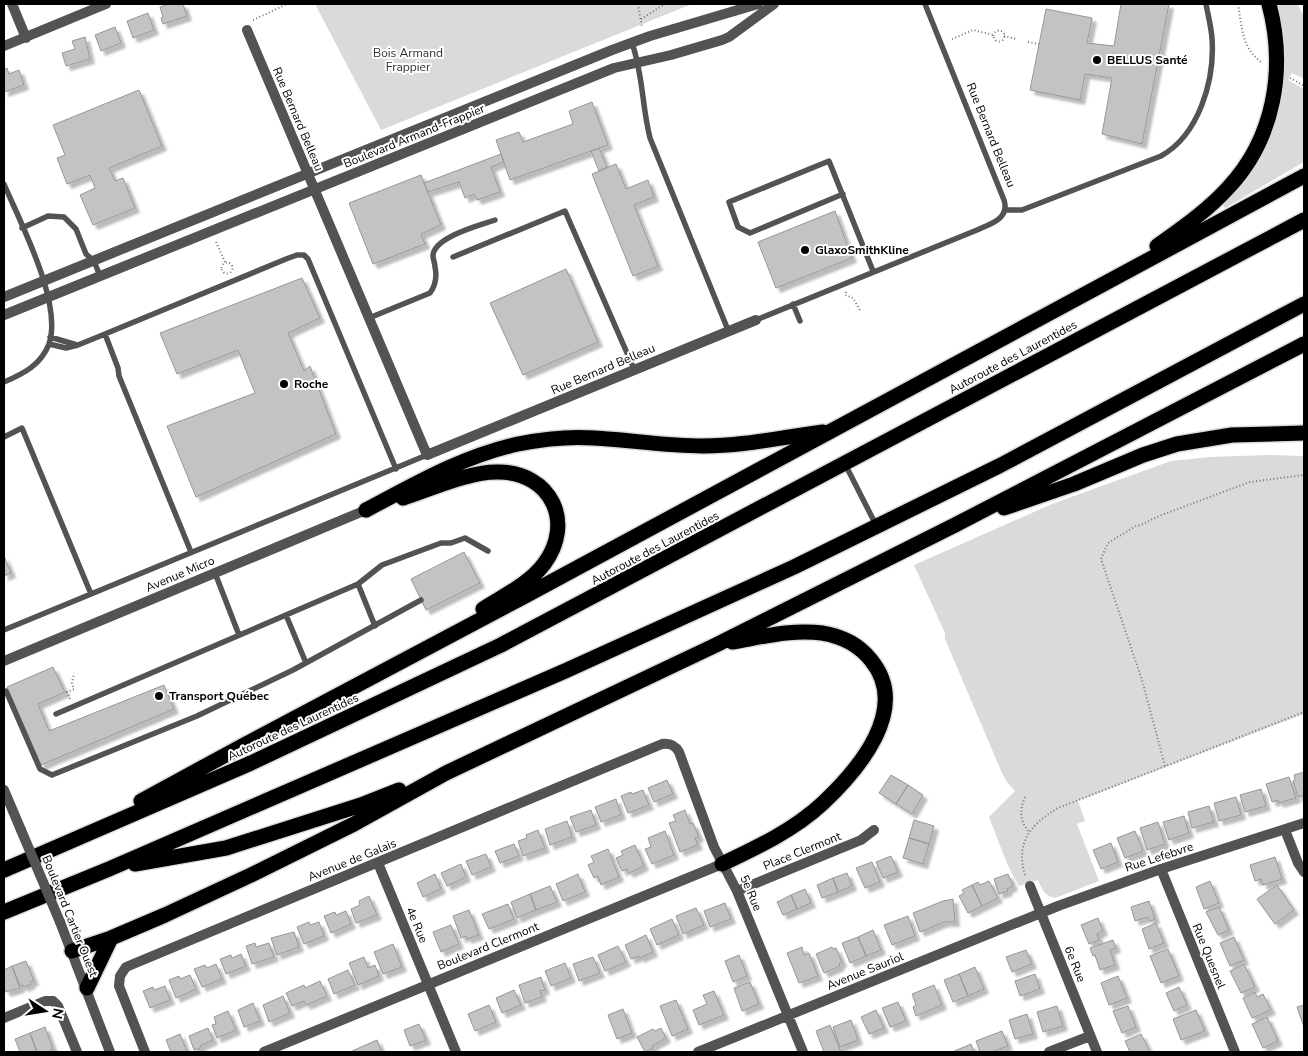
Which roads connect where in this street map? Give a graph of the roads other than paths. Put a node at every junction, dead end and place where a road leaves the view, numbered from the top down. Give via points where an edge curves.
1 (12, 4) edge
2 (106, 4) edge
3 (758, 4) edge
4 (774, 4) edge
5 (925, 4) edge
6 (1206, 4) edge
7 (1269, 4) edge
8 (247, 30) road end
9 (26, 38) junction
10 (632, 43) junction
11 (4, 46) edge
12 (639, 62) junction
13 (307, 174) junction
14 (1304, 176) edge
15 (4, 184) edge
16 (313, 190) junction
17 (843, 194) junction
18 (1005, 210) junction
19 (495, 220) dead end
20 (1304, 220) edge
21 (22, 228) junction
22 (453, 257) dead end
23 (94, 261) junction
24 (873, 271) junction
25 (100, 276) junction
26 (1116, 277) junction
27 (45, 281) junction
28 (48, 295) junction
29 (4, 297) edge
30 (794, 304) junction
31 (1304, 304) edge
32 (4, 315) edge
33 (369, 318) junction
34 (756, 320) joint
35 (800, 321) dead end
36 (728, 330) junction
37 (105, 334) junction
38 (50, 337) junction
39 (49, 344) junction
40 (1304, 344) edge
41 (78, 345) junction
42 (634, 369) junction
43 (4, 382) edge
44 (832, 431) junction
45 (1302, 434) edge
46 (4, 437) edge
47 (427, 455) junction
48 (845, 463) junction
49 (396, 468) junction
50 (366, 510) junction
51 (955, 525) junction
52 (877, 526) junction
53 (488, 550) dead end
54 (191, 552) junction
55 (215, 573) junction
56 (358, 584) junction
57 (91, 594) junction
58 (421, 600) dead end
59 (286, 615) junction
60 (375, 626) junction
61 (4, 630) edge
62 (239, 635) junction
63 (716, 645) junction
64 (419, 652) junction
65 (4, 661) edge
66 (306, 663) junction
67 (6, 691) dead end
68 (56, 714) dead end
69 (674, 746) joint
70 (446, 773) junction
71 (4, 790) edge
72 (1304, 823) edge
73 (874, 830) dead end
74 (1285, 830) junction
75 (56, 848) junction
76 (378, 863) junction
77 (722, 864) junction
78 (109, 869) junction
79 (1162, 869) junction
80 (4, 870) edge
81 (1304, 872) edge
82 (1028, 882) road end
83 (737, 891) junction
84 (4, 912) edge
85 (1041, 912) junction
86 (111, 938) junction
87 (72, 952) junction
88 (428, 984) junction
89 (86, 988) junction
90 (788, 1016) junction
91 (4, 1018) edge
92 (1090, 1036) junction
93 (77, 1052) edge
94 (110, 1052) edge
95 (146, 1052) edge
96 (264, 1052) edge
97 (456, 1052) edge
98 (698, 1052) edge
99 (803, 1052) edge
100 (1050, 1052) edge
101 (1097, 1052) edge
102 (1235, 1052) edge

1 - 9 street
2 - 9 street
3 - 10 street, Boulevard Armand-Frappier
4 - 12 street, Boulevard Armand-Frappier via 729,37
5 - 18 lane, Rue Bernard Belleau via 1004,200
6 - 18 lane via 1212,36 1210,77 1197,115 1176,147 1154,159 1029,207
7 - 26 highway via 1276,35 1277,75 1270,112 1254,152 1228,188 1206,209
8 - 13 street, Rue Bernard Belleau
9 - 11 street
10 - 12 lane
10 - 13 street, Boulevard Armand-Frappier
12 - 16 street, Boulevard Armand-Frappier via 614,68
12 - 36 lane via 650,138
13 - 16 street, Rue Bernard Belleau
13 - 23 street, Boulevard Armand-Frappier
14 - 26 highway
15 - 21 lane
16 - 25 street, Boulevard Armand-Frappier
16 - 33 street, Rue Bernard Belleau
17 - 17 lane via 830,161 729,202 738,227 750,233
17 - 24 lane
18 - 24 lane, Rue Bernard Belleau via 996,221
19 - 33 lane via 450,237 436,248 433,254 436,276 430,293
20 - 48 highway, Autoroute des Laurentides
21 - 23 lane via 48,216 64,217 76,229 86,254
21 - 27 lane
22 - 42 lane via 566,211
23 - 25 lane
23 - 27 street, Boulevard Armand-Frappier
24 - 30 lane, Rue Bernard Belleau
25 - 28 street, Boulevard Armand-Frappier
26 - 44 highway
27 - 28 lane
27 - 29 street, Boulevard Armand-Frappier
28 - 32 street, Boulevard Armand-Frappier
28 - 38 lane
30 - 34 lane, Rue Bernard Belleau
30 - 35 lane
31 - 52 highway via 1000,465
33 - 47 street, Rue Bernard Belleau
34 - 36 street, Rue Bernard Belleau
36 - 42 street, Rue Bernard Belleau
37 - 41 lane
37 - 49 lane via 286,259 304,255
37 - 54 lane
38 - 39 lane
38 - 41 lane
39 - 41 lane via 66,348
39 - 43 lane via 34,366
40 - 51 highway
42 - 47 street, Rue Bernard Belleau
44 - 50 highway via 745,443 692,446 583,437 530,442 452,466
44 - 64 highway
45 - 51 highway via 1232,435 1172,446
46 - 57 lane via 22,428
47 - 49 lane
48 - 52 lane
48 - 75 highway, Autoroute des Laurentides via 474,658 251,763
49 - 54 lane
50 - 55 street, Avenue Micro
50 - 64 highway via 463,478 493,472 528,478 546,492 554,506 558,524 556,540 550,555 538,570
51 - 63 highway
52 - 78 highway via 592,660
53 - 56 lane via 465,538 441,543 382,565
54 - 57 lane
55 - 62 lane
55 - 65 street, Avenue Micro
56 - 59 lane
56 - 60 lane
57 - 61 lane
58 - 60 lane
59 - 62 lane
59 - 66 lane
60 - 66 lane
62 - 68 lane
63 - 70 highway
63 - 77 highway via 793,632 836,636 857,647 871,660 883,682 886,701 882,722 873,742 828,798 783,832
64 - 75 highway
66 - 67 lane via 197,716 52,775 40,769
69 - 76 street, Avenue de Galais via 662,744
69 - 77 street, 5e Rue
70 - 78 highway via 361,805 226,848
70 - 86 highway via 276,863
71 - 87 street, Boulevard Cartier Ouest, bridge
72 - 74 street, Rue Lefebvre
73 - 83 street, Place Clermont via 861,840
74 - 79 street, Rue Lefebvre
74 - 81 street
75 - 80 highway, Autoroute des Laurentides
76 - 88 street, 4e Rue
76 - 95 street, Avenue de Galais via 126,967 120,976 119,986
77 - 83 street, 5e Rue
77 - 88 street, Boulevard Clermont
78 - 84 highway
79 - 85 street, Rue Lefebvre
79 - 102 street, Rue Quesnel
82 - 85 street, 6e Rue
83 - 90 street, 5e Rue
85 - 90 street, Avenue Sauriol
85 - 92 street, 6e Rue
86 - 87 highway
86 - 89 highway
87 - 89 street, Boulevard Cartier Ouest
88 - 96 street, Boulevard Clermont
88 - 97 street, 4e Rue
89 - 94 street, Boulevard Cartier Ouest
90 - 98 street, Avenue Sauriol
90 - 99 street, 5e Rue
91 - 93 street via 42,1002 53,1001
92 - 100 street
92 - 101 street, 6e Rue

